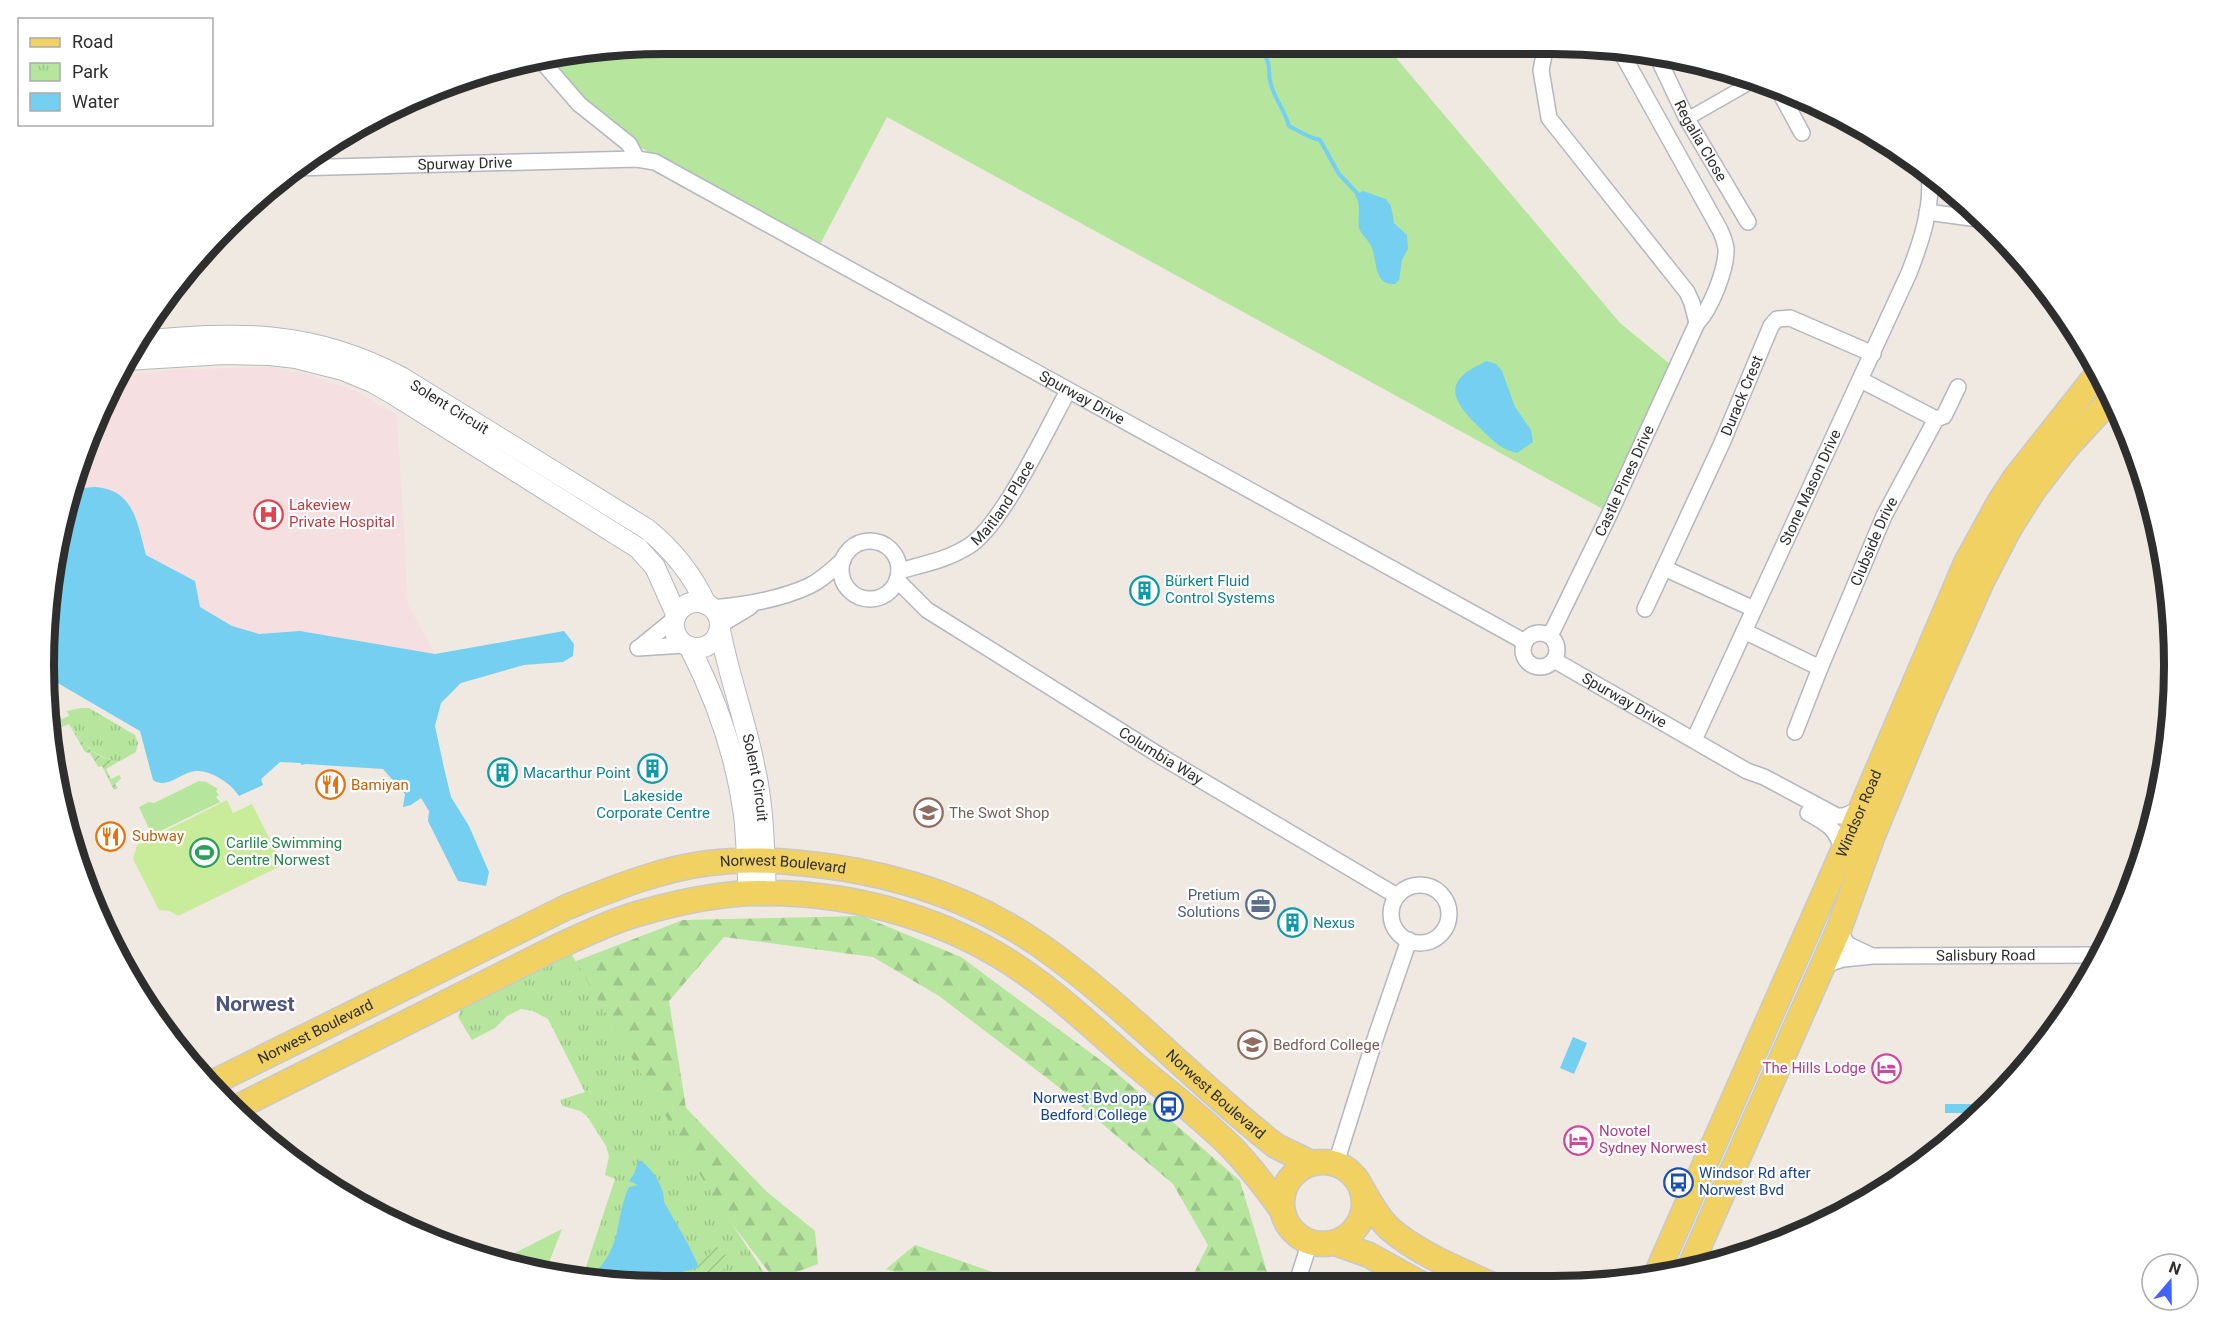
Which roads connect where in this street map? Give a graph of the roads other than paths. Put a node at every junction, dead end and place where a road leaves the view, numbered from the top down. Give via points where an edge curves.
1 (1544, 54) edge
2 (1625, 58) edge
3 (1661, 64) edge
4 (546, 66) edge
5 (1746, 85) edge
6 (1784, 100) edge
7 (1687, 119) junction
8 (1802, 133) dead end
9 (637, 159) junction
10 (311, 168) edge
11 (1929, 183) edge
12 (1927, 212) junction
13 (1968, 218) edge
14 (1748, 222) dead end
15 (1697, 323) junction
16 (148, 340) edge
17 (1873, 354) junction
18 (136, 359) edge
19 (1861, 380) junction
20 (2093, 380) edge
21 (1958, 387) dead end
22 (1068, 391) junction
23 (2105, 405) edge
24 (1936, 419) junction
25 (843, 561) junction
26 (1664, 568) junction
27 (898, 575) junction
28 (809, 586) junction
29 (852, 593) junction
30 (887, 594) junction
31 (1645, 609) dead end
32 (1754, 609) junction
33 (927, 610) junction
34 (675, 617) junction
35 (714, 617) junction
36 (1744, 631) junction
37 (1550, 636) junction
38 (1525, 642) junction
39 (687, 647) junction
40 (1554, 660) junction
41 (1820, 668) junction
42 (1795, 732) dead end
43 (1694, 740) junction
44 (1747, 771) junction
45 (1861, 809) junction
46 (1843, 851) junction
47 (756, 860) junction
48 (757, 893) junction
49 (1397, 896) junction
50 (1839, 929) junction
51 (1409, 940) junction
52 (2090, 955) edge
53 (1873, 956) junction
54 (1822, 966) junction
55 (217, 1080) edge
56 (242, 1105) edge
57 (1311, 1162) junction
58 (1336, 1163) junction
59 (1364, 1192) junction
60 (1282, 1210) junction
61 (1310, 1242) junction
62 (1335, 1244) junction
63 (1669, 1245) junction
64 (1693, 1259) edge
65 (1660, 1266) edge
66 (1654, 1267) edge
67 (1299, 1276) edge
68 (1407, 1276) edge
69 (1474, 1276) edge

1 - 15 street via 1541,70 1548,118 1687,292
2 - 15 street, Castle Pines Drive via 1724,238 1726,256 1720,276 1705,315
3 - 7 street, Regalia Close
4 - 9 street via 579,104 629,144
5 - 7 street
6 - 8 street
7 - 14 street, Regalia Close
9 - 10 street, Spurway Drive
9 - 22 street, Spurway Drive via 655,162
11 - 12 street, Stone Mason Drive
12 - 13 street
12 - 17 street, Stone Mason Drive via 1909,273
15 - 37 street, Castle Pines Drive
16 - 35 street, Solent Circuit via 282,337 366,359 647,529 682,563
17 - 19 street, Stone Mason Drive
17 - 26 street, Durack Crest via 1790,318 1777,320 1771,326
18 - 34 street, Solent Circuit via 270,355 319,363 372,382 638,548 656,567
19 - 24 street
19 - 32 street, Stone Mason Drive
20 - 45 main road, Windsor Road via 2015,478 1988,522 1966,563
21 - 24 street, Clubside Drive via 1944,416
22 - 27 street, Maitland Place via 988,529 956,553
22 - 38 street, Spurway Drive
23 - 50 main road, Windsor Road via 2033,491 1996,554 1925,709
24 - 41 street, Clubside Drive via 1884,516
25 - 27 street via 852,547 877,542 893,552
25 - 28 street
25 - 29 street via 842,578
26 - 31 street, Durack Crest
26 - 32 street
27 - 30 street
27 - 33 street, Columbia Way
28 - 29 street
28 - 35 street
29 - 30 street via 869,599
30 - 33 street, Columbia Way
32 - 36 street, Stone Mason Drive
33 - 49 street, Columbia Way via 1162,757
34 - 35 street via 689,603 697,602
34 - 39 street via 673,630
34 - 39 street via 638,648
35 - 39 street via 717,638 705,648
35 - 47 street, Solent Circuit via 755,767 761,807
36 - 41 street
36 - 43 street, Stone Mason Drive
37 - 38 street via 1533,634
37 - 40 street via 1556,645
38 - 40 street via 1525,658 1533,666 1544,667
39 - 47 street, Solent Circuit via 710,686 732,754
40 - 43 street, Spurway Drive
41 - 42 street, Clubside Drive
43 - 44 street
44 - 45 street via 1837,816
44 - 46 street via 1765,787 1832,828
45 - 46 main road, Windsor Road
46 - 63 main road, Windsor Road
47 - 48 street, Solent Circuit
47 - 55 main road, Norwest Boulevard via 683,867 567,907
47 - 57 main road, Norwest Boulevard via 855,870 891,878 960,901 1001,921 1086,981 1270,1141
48 - 56 main road, Norwest Boulevard via 669,906 611,923
48 - 60 main road, Norwest Boulevard via 837,899 879,907 939,927 1002,958 1069,1006 1233,1149
49 - 51 street via 1392,905 1392,921
49 - 51 street via 1412,886 1423,885 1439,892 1447,904 1448,921 1441,933 1427,942
50 - 53 street, Salisbury Road via 1847,944
50 - 54 main road, Windsor Road
51 - 58 street
52 - 53 street, Salisbury Road
53 - 54 street, Salisbury Road
54 - 64 main road, Windsor Road
57 - 58 main road
57 - 60 main road via 1289,1178
58 - 59 main road via 1358,1179
59 - 62 main road via 1359,1224 1346,1239
59 - 69 main road via 1391,1230
60 - 61 main road via 1293,1231
61 - 62 main road
61 - 67 street
62 - 68 main road via 1369,1255
63 - 65 main road, Windsor Road
63 - 66 main road

